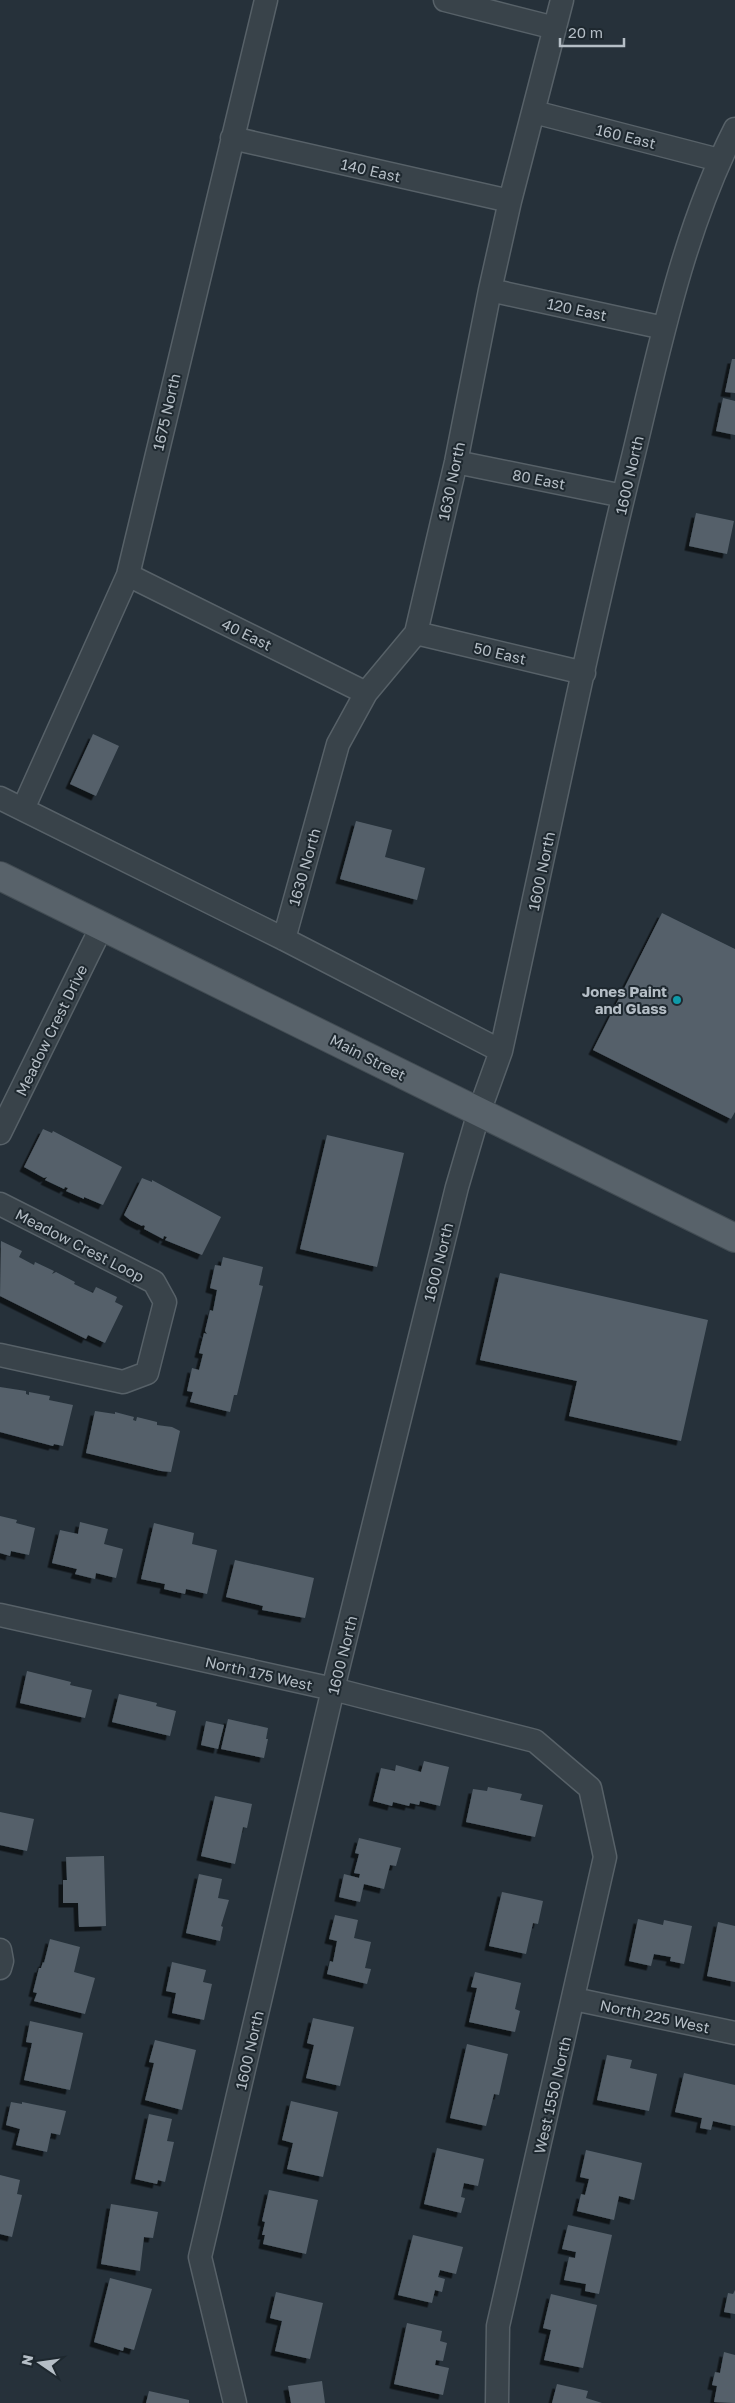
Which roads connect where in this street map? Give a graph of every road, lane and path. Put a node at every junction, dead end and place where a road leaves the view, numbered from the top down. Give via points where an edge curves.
1 (266, 0) edge
2 (445, 0) edge
3 (562, 0) edge
4 (556, 28) junction
5 (534, 112) junction
6 (735, 129) edge
7 (232, 138) junction
8 (719, 160) junction
9 (510, 202) junction
10 (490, 290) junction
11 (664, 328) junction
12 (456, 462) junction
13 (623, 496) junction
14 (128, 575) junction
15 (416, 634) junction
16 (584, 673) junction
17 (366, 693) junction
18 (0, 798) edge
19 (23, 809) junction
20 (0, 876) edge
21 (102, 926) junction
22 (284, 939) junction
23 (501, 1051) junction
24 (479, 1112) junction
25 (0, 1133) edge
26 (0, 1204) edge
27 (735, 1238) edge
28 (0, 1355) edge
29 (0, 1615) edge
30 (333, 1689) junction
31 (590, 1788) joint
32 (0, 1950) edge
33 (0, 1968) edge
34 (574, 1999) junction
35 (735, 2033) edge
36 (235, 2403) edge
37 (496, 2403) edge

1 - 7 street, 1675 North
2 - 4 street
3 - 4 street, 1630 North
4 - 5 street, 1630 North
5 - 8 street, 160 East
5 - 9 street, 1630 North
6 - 8 street, 1600 North
7 - 9 street, 140 East
7 - 14 street, 1675 North
8 - 11 street, 1600 North via 702,203
9 - 10 street, 1630 North
10 - 11 street, 120 East
10 - 12 street, 1630 North
11 - 13 street, 1600 North
12 - 13 street, 80 East
12 - 15 street, 1630 North
13 - 16 street, 1600 North
14 - 17 street, 40 East
14 - 19 street, 1675 North
15 - 16 street, 50 East
15 - 17 street, 1630 North
16 - 23 street, 1600 North
17 - 22 street, 1630 North via 338,744
18 - 19 street
19 - 22 street
20 - 21 main road, Main Street
21 - 24 main road, Main Street
21 - 25 street, Meadow Crest Drive
22 - 23 street
23 - 24 street, 1600 North
24 - 27 main road, Main Street
24 - 30 street, 1600 North via 457,1187
26 - 28 street, Meadow Crest Loop via 154,1282 165,1302 147,1373 123,1382
29 - 30 street, North 175 West
30 - 31 street, North 175 West via 534,1741
30 - 36 street, 1600 North via 200,2257
31 - 34 street, West 1550 North via 605,1857
32 - 33 street
34 - 35 street, North 225 West
34 - 37 street, West 1550 North via 498,2326

